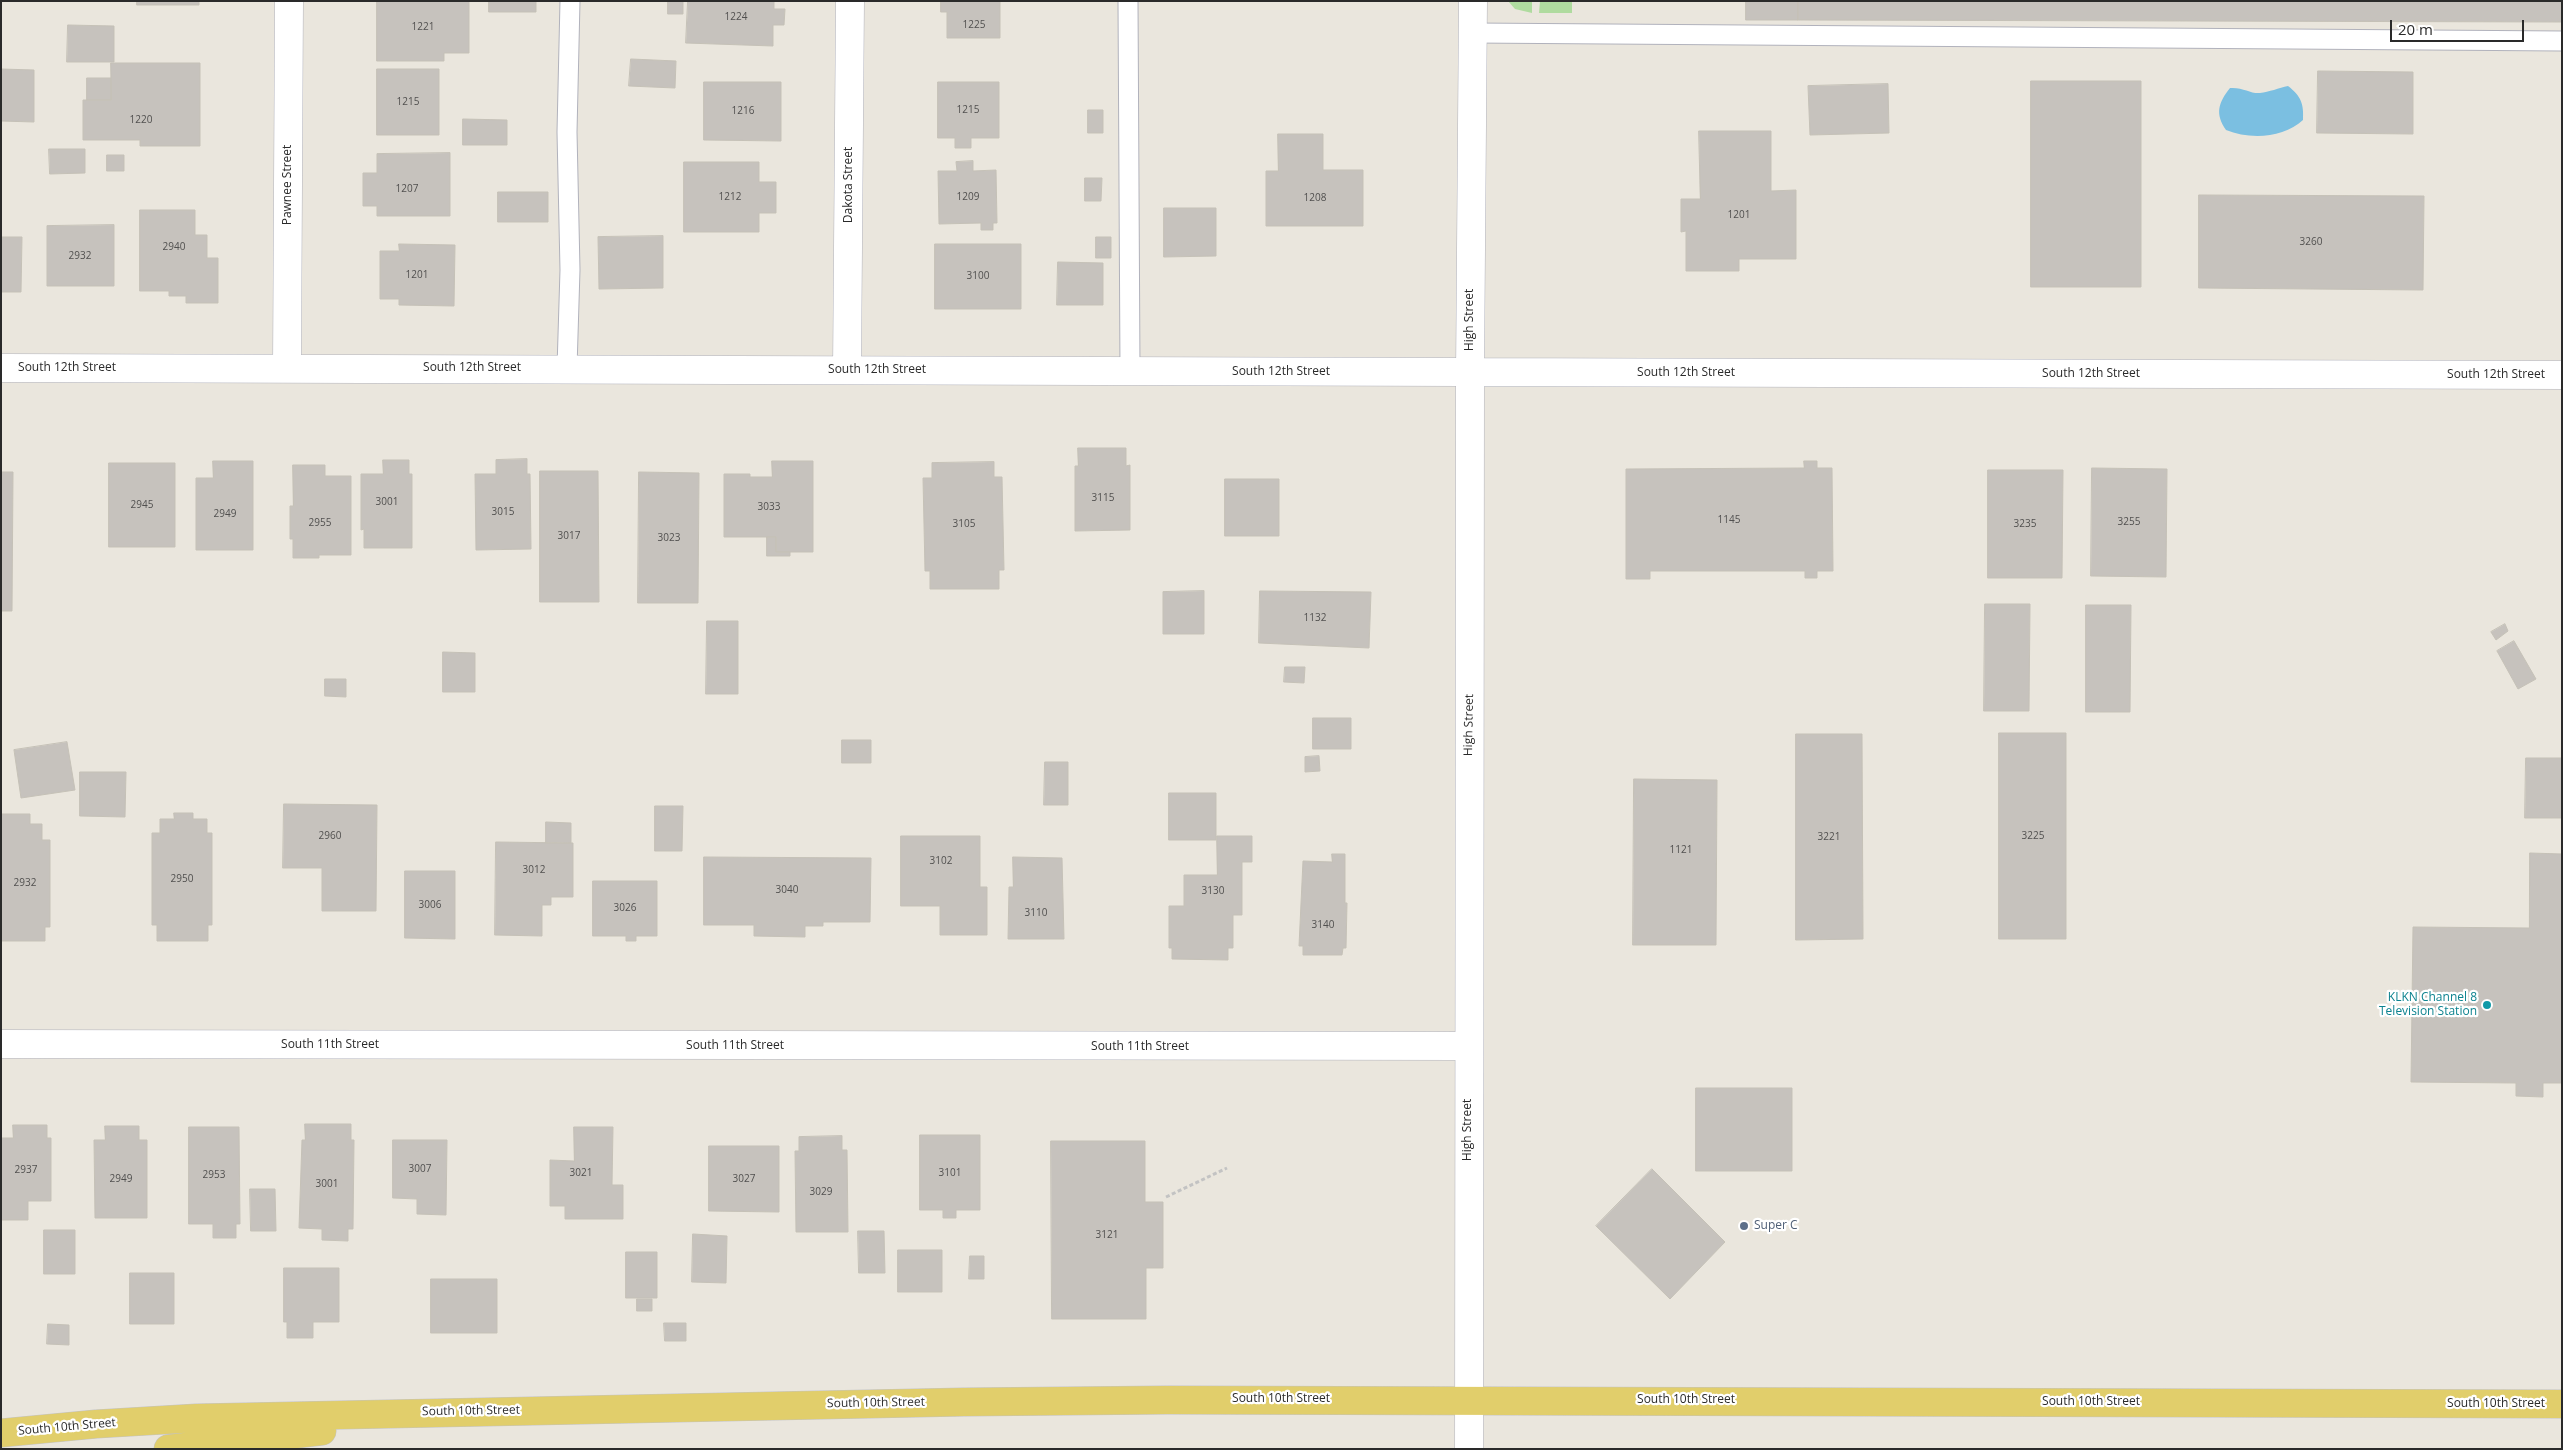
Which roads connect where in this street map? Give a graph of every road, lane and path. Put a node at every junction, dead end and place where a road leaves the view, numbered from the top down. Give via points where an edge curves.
1 (289, 1) edge
2 (570, 1) edge
3 (850, 1) edge
4 (1128, 1) edge
5 (1473, 1) edge
6 (1473, 33) junction
7 (2562, 41) edge
8 (1, 368) edge
9 (287, 368) junction
10 (567, 368) junction
11 (847, 370) junction
12 (1130, 371) junction
13 (1470, 373) junction
14 (2562, 375) edge
15 (1, 1044) edge
16 (1468, 1046) junction
17 (1227, 1168) dead end
18 (1166, 1197) dead end
19 (1470, 1399) junction
20 (2562, 1404) edge
21 (518, 1410) junction
22 (1, 1433) edge
23 (168, 1449) edge
24 (1469, 1449) edge

1 - 9 street, Pawnee Street
2 - 10 lane
3 - 11 street, Dakota Street
4 - 12 lane
5 - 6 street, High Street
6 - 7 lane
6 - 13 street, High Street
8 - 9 street, South 12th Street
9 - 10 street, South 12th Street
10 - 11 street, South 12th Street
11 - 12 street, South 12th Street
12 - 13 street, South 12th Street
13 - 14 street, South 12th Street
13 - 16 street, High Street
15 - 16 street, South 11th Street
16 - 19 street, High Street
17 - 18 path
19 - 20 main road, South 10th Street
19 - 21 main road, South 10th Street via 984,1401
19 - 24 street, High Street
21 - 22 main road, South 10th Street via 197,1418
21 - 23 main road

